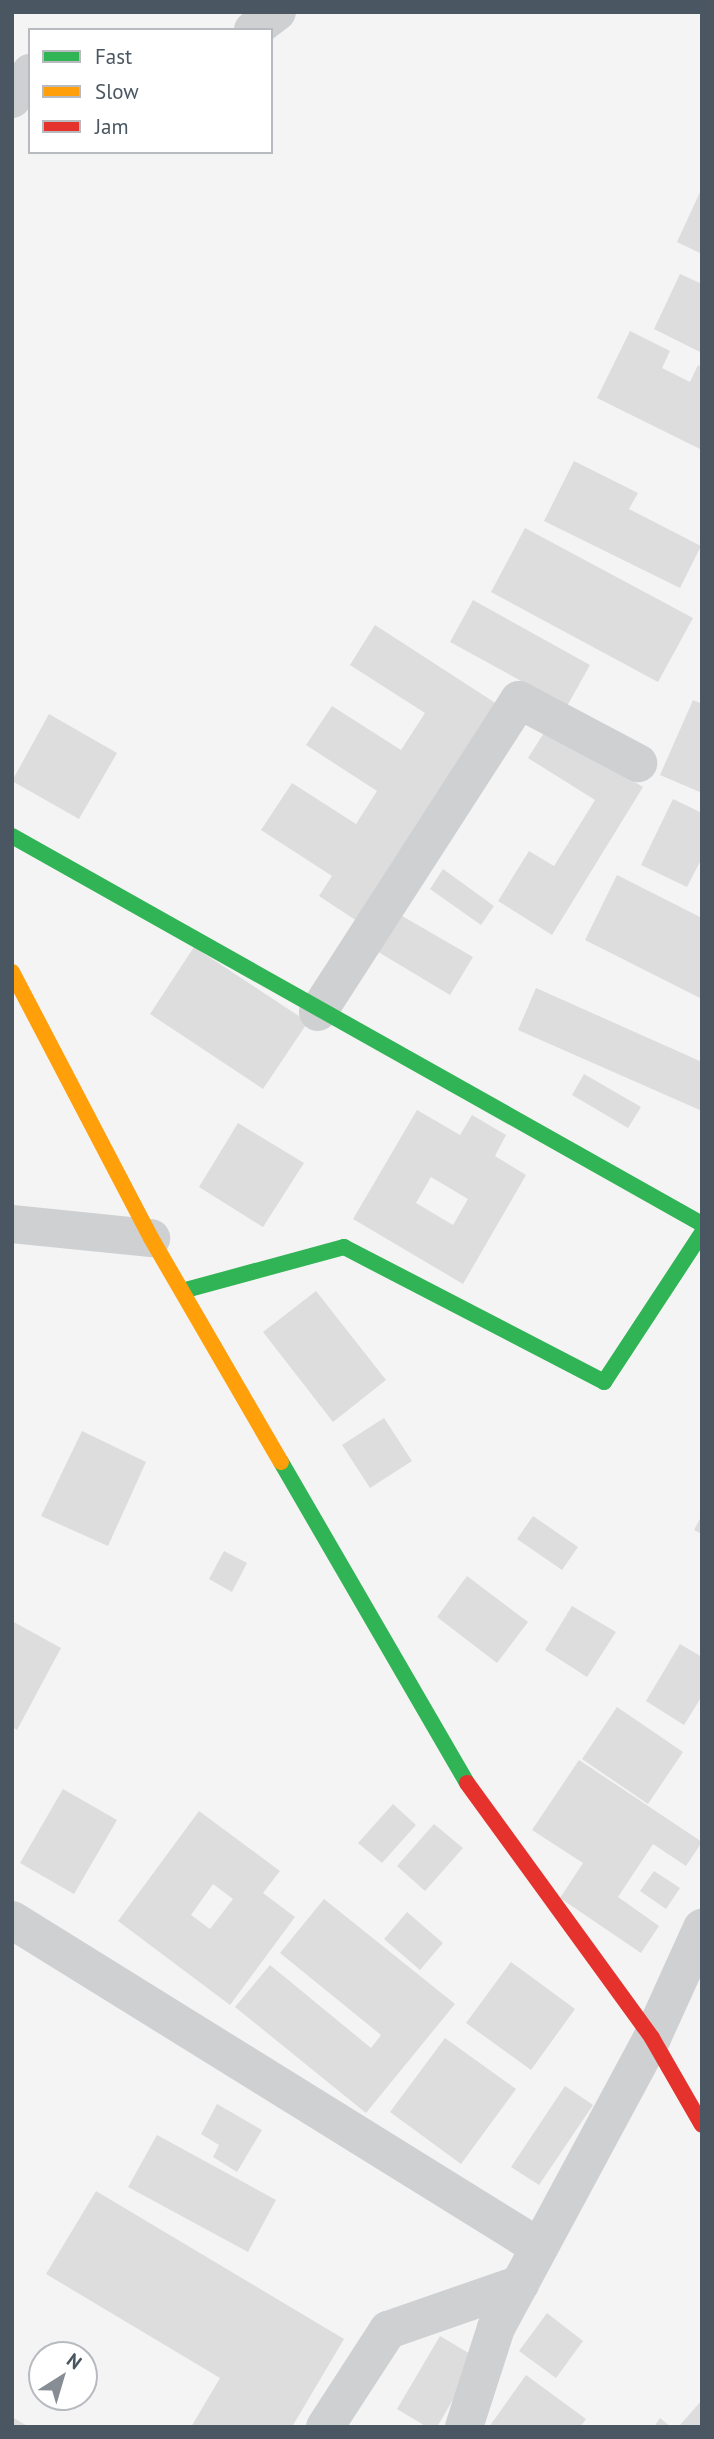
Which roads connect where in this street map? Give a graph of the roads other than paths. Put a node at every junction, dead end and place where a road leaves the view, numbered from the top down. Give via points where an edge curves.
1 (277, 12) edge
2 (256, 28) edge
3 (28, 76) edge
4 (12, 99) edge
5 (638, 763) dead end
6 (12, 836) edge
7 (12, 972) edge
8 (318, 1012) junction
9 (12, 1224) edge
10 (702, 1224) edge
11 (702, 1233) edge
12 (151, 1238) junction
13 (182, 1291) junction
14 (12, 1920) edge
15 (702, 1928) edge
16 (652, 2038) junction
17 (702, 2125) edge
18 (539, 2247) junction
19 (520, 2284) junction
20 (325, 2427) edge
21 (464, 2427) edge

1 - 2 street
3 - 4 street
5 - 8 street via 519,700
6 - 8 street
7 - 12 street
8 - 10 street
9 - 12 street
11 - 13 street via 604,1382 344,1247
12 - 13 street
13 - 16 street via 482,1810
14 - 18 street
15 - 16 street
16 - 17 street
16 - 18 street
18 - 19 street
19 - 20 street via 388,2330
19 - 21 street via 496,2328

